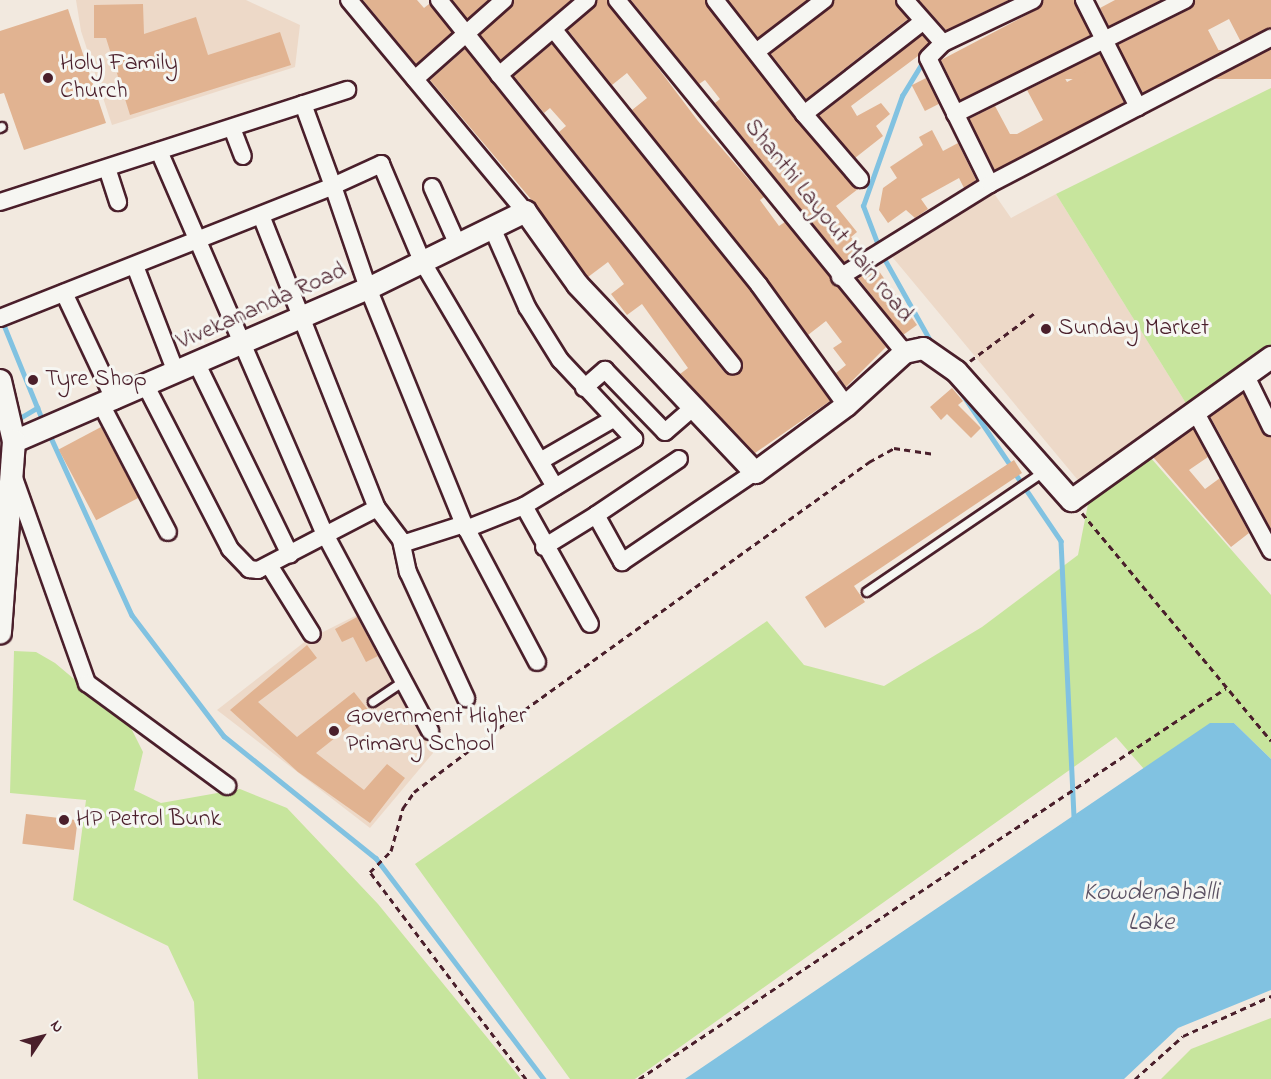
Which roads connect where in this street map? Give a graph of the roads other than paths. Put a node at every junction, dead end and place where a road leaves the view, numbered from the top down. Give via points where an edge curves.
1 (350, 0) edge
2 (439, 0) edge
3 (504, 0) edge
4 (587, 0) edge
5 (617, 0) edge
6 (715, 0) edge
7 (824, 0) edge
8 (905, 0) edge
9 (1033, 0) edge
10 (1084, 0) edge
11 (1185, 0) edge
12 (922, 22) junction
13 (554, 30) junction
14 (465, 32) junction
15 (1271, 38) edge
16 (1105, 41) junction
17 (943, 43) junction
18 (756, 52) junction
19 (499, 75) junction
20 (415, 79) junction
21 (347, 90) dead end
22 (303, 104) junction
23 (1138, 107) junction
24 (804, 114) junction
25 (956, 114) junction
26 (232, 128) junction
27 (159, 151) junction
28 (243, 156) dead end
29 (107, 168) junction
30 (860, 179) dead end
31 (990, 183) junction
32 (333, 186) junction
33 (432, 187) dead end
34 (0, 202) edge
35 (118, 202) dead end
36 (525, 211) junction
37 (262, 218) junction
38 (493, 230) junction
39 (201, 240) junction
40 (458, 245) junction
41 (422, 261) junction
42 (135, 266) junction
43 (840, 277) junction
44 (368, 288) junction
45 (64, 293) junction
46 (303, 316) junction
47 (3, 317) edge
48 (242, 342) junction
49 (904, 352) junction
50 (1271, 357) edge
51 (198, 364) junction
52 (733, 366) dead end
53 (176, 372) junction
54 (1246, 376) junction
55 (0, 381) edge
56 (147, 388) junction
57 (584, 388) junction
58 (108, 403) junction
59 (846, 405) junction
60 (2, 408) edge
61 (693, 408) junction
62 (1195, 411) junction
63 (613, 419) junction
64 (1271, 427) edge
65 (14, 441) junction
66 (679, 459) dead end
67 (542, 460) junction
68 (12, 471) junction
69 (1045, 471) junction
70 (755, 472) junction
71 (555, 487) junction
72 (524, 506) junction
73 (377, 508) junction
74 (596, 515) junction
75 (465, 526) junction
76 (168, 532) dead end
77 (326, 536) junction
78 (402, 544) junction
79 (544, 547) junction
80 (1271, 550) edge
81 (290, 555) junction
82 (269, 565) junction
83 (867, 592) dead end
84 (590, 624) dead end
85 (0, 632) edge
86 (312, 634) dead end
87 (537, 662) dead end
88 (404, 681) junction
89 (466, 698) dead end
90 (373, 702) dead end
91 (430, 731) dead end
92 (228, 786) dead end

1 - 20 street
2 - 14 street
3 - 14 street
4 - 13 street
5 - 43 street, Shanthi Layout Main road
6 - 18 street
7 - 18 street
8 - 12 street
9 - 17 street
10 - 16 street
11 - 16 street
12 - 17 street
12 - 24 street
13 - 19 street
13 - 59 street via 759,285
14 - 19 street
14 - 20 street
15 - 23 street
16 - 23 street
16 - 25 street
17 - 25 street via 928,58
18 - 24 street
19 - 52 street
20 - 36 street
21 - 22 street
22 - 26 street
22 - 32 street
23 - 31 street
24 - 30 street
25 - 31 street
26 - 27 street
26 - 28 street
27 - 29 street
27 - 39 street
29 - 34 street
29 - 35 street
31 - 43 street
32 - 37 street
32 - 41 street via 381,164
32 - 44 street
33 - 40 street
36 - 38 street, Vivekananda Road
36 - 61 street via 576,284
37 - 39 street
37 - 46 street
38 - 40 street, Vivekananda Road
38 - 57 street via 527,308
39 - 42 street
39 - 48 street
40 - 41 street, Vivekananda Road
41 - 44 street, Vivekananda Road
41 - 67 street
42 - 45 street
42 - 53 street
43 - 49 street, Shanthi Layout Main road
44 - 46 street, Vivekananda Road
44 - 75 street
45 - 47 street
45 - 58 street
46 - 48 street, Vivekananda Road
46 - 73 street
48 - 51 street, Vivekananda Road
48 - 77 street
49 - 59 street
49 - 69 street, Shanthi Layout Main road via 922,348 956,371
50 - 54 street
51 - 53 street, Vivekananda Road
51 - 81 street
53 - 56 street, Vivekananda Road
54 - 62 street
54 - 64 street
55 - 60 main road
56 - 58 street, Vivekananda Road
56 - 82 street via 230,549 249,569
57 - 61 street via 605,370 665,432
57 - 63 street
58 - 65 street, Vivekananda Road
58 - 76 street
59 - 70 street
60 - 65 main road
61 - 70 street
62 - 69 street, Shanthi Layout Main road via 1071,500
62 - 80 street
63 - 67 street
63 - 71 street via 634,439
65 - 68 main road
66 - 74 street
67 - 71 street
68 - 85 main road
68 - 92 street via 87,683
69 - 83 lane
70 - 74 street via 622,562
71 - 72 street
72 - 75 street
72 - 79 street
73 - 77 street
73 - 78 street
74 - 79 street
75 - 78 street
75 - 87 street
77 - 81 street
77 - 88 street
78 - 89 street via 408,572
79 - 84 street
81 - 82 street
82 - 86 street
88 - 90 lane
88 - 91 street

